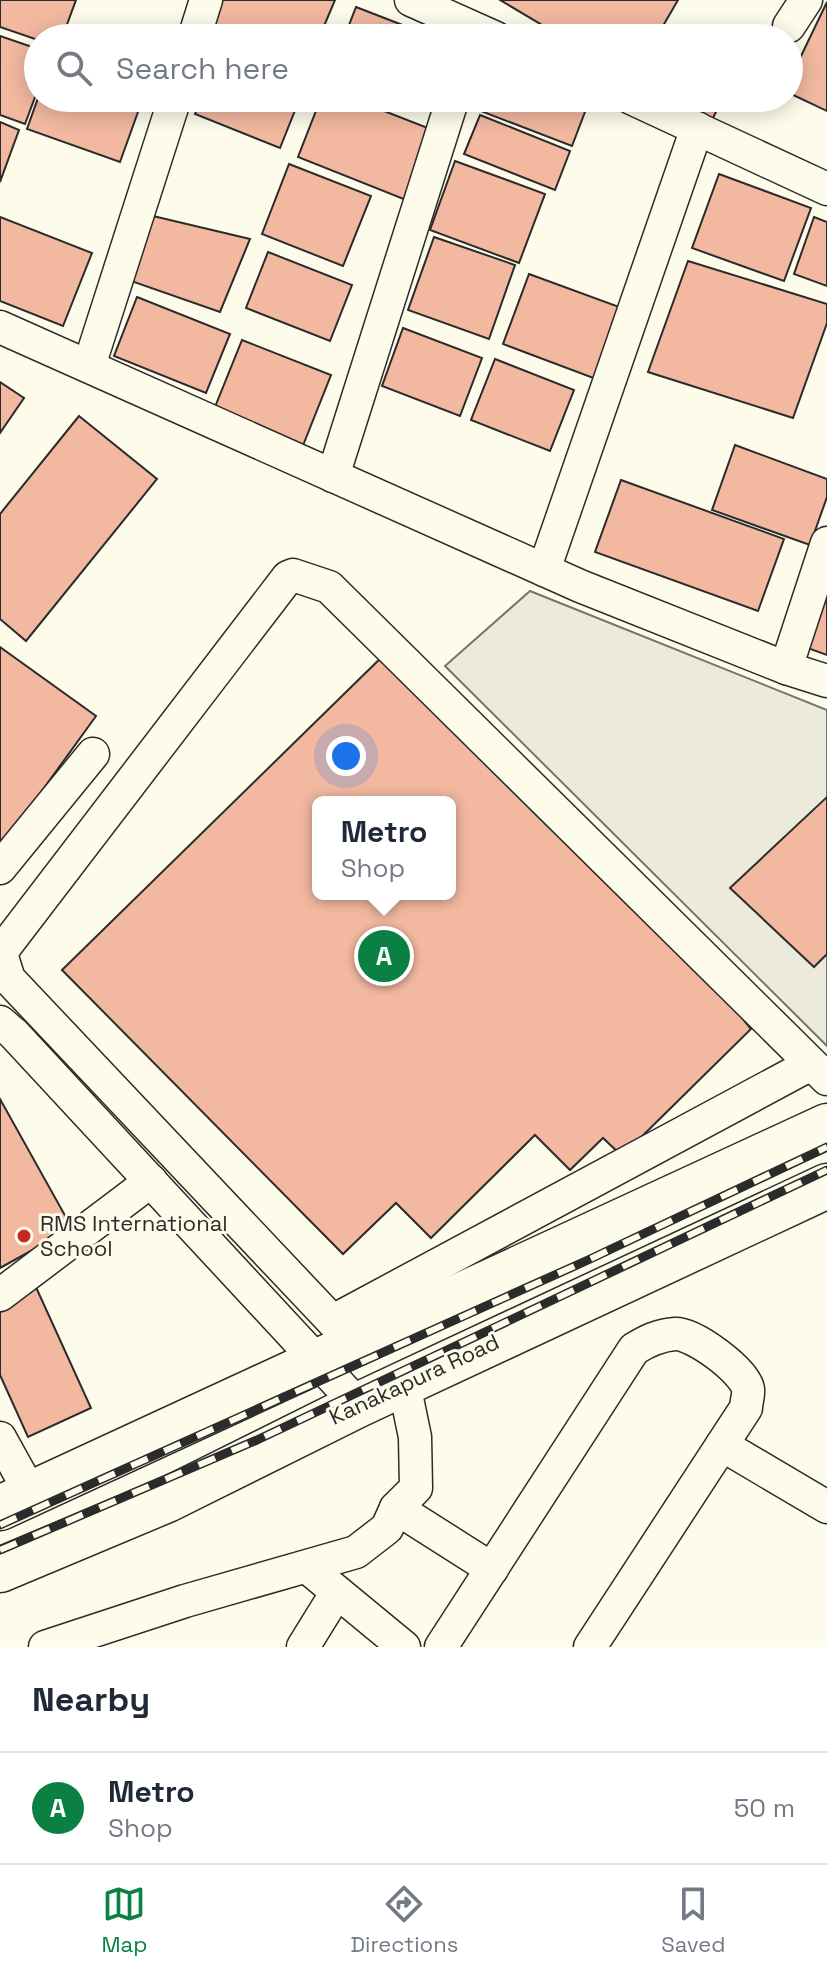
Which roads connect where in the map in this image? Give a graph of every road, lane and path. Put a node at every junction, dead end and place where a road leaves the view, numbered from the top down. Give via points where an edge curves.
1 (206, 0) edge
2 (411, 0) edge
3 (198, 24) edge
4 (459, 24) edge
5 (171, 112) edge
6 (449, 112) edge
7 (662, 112) edge
8 (697, 128) junction
9 (827, 189) edge
10 (0, 327) edge
11 (89, 366) junction
12 (333, 476) junction
13 (827, 543) edge
14 (544, 570) junction
15 (786, 668) junction
16 (827, 681) edge
17 (93, 754) dead end
18 (0, 868) edge
19 (0, 1022) edge
20 (819, 1071) edge
21 (827, 1126) edge
22 (151, 1181) junction
23 (827, 1186) edge
24 (0, 1295) edge
25 (336, 1343) junction
26 (404, 1384) junction
27 (358, 1405) junction
28 (0, 1438) edge
29 (722, 1445) junction
30 (15, 1501) edge
31 (827, 1507) edge
32 (396, 1508) junction
33 (307, 1567) junction
34 (492, 1569) junction
35 (0, 1570) edge
36 (337, 1592) junction
37 (45, 1647) edge
38 (303, 1647) edge
39 (404, 1647) edge
40 (441, 1647) edge
41 (590, 1647) edge

1 - 3 street
2 - 4 street
5 - 11 street
6 - 12 street
7 - 8 street
8 - 9 street
8 - 14 street
10 - 11 street
11 - 12 street
12 - 14 street
13 - 15 street
14 - 15 street
15 - 16 street
17 - 18 street
19 - 22 street
20 - 25 street
20 - 25 street via 329,587 293,575 2,957 9,979
21 - 25 highway
22 - 24 street
22 - 25 street
23 - 26 highway, Kanakapura Road
25 - 27 street
25 - 30 highway via 246,1393
26 - 27 highway, Kanakapura Road
26 - 32 street via 415,1437 416,1488
27 - 35 highway, Kanakapura Road via 167,1500
28 - 30 street
29 - 31 street
29 - 34 street via 746,1408 748,1390 739,1374 720,1356 679,1333 651,1338 634,1349
29 - 41 street
32 - 33 street via 387,1528 356,1552
32 - 34 street
33 - 36 street
33 - 37 street
34 - 40 street
36 - 38 street
36 - 39 street

